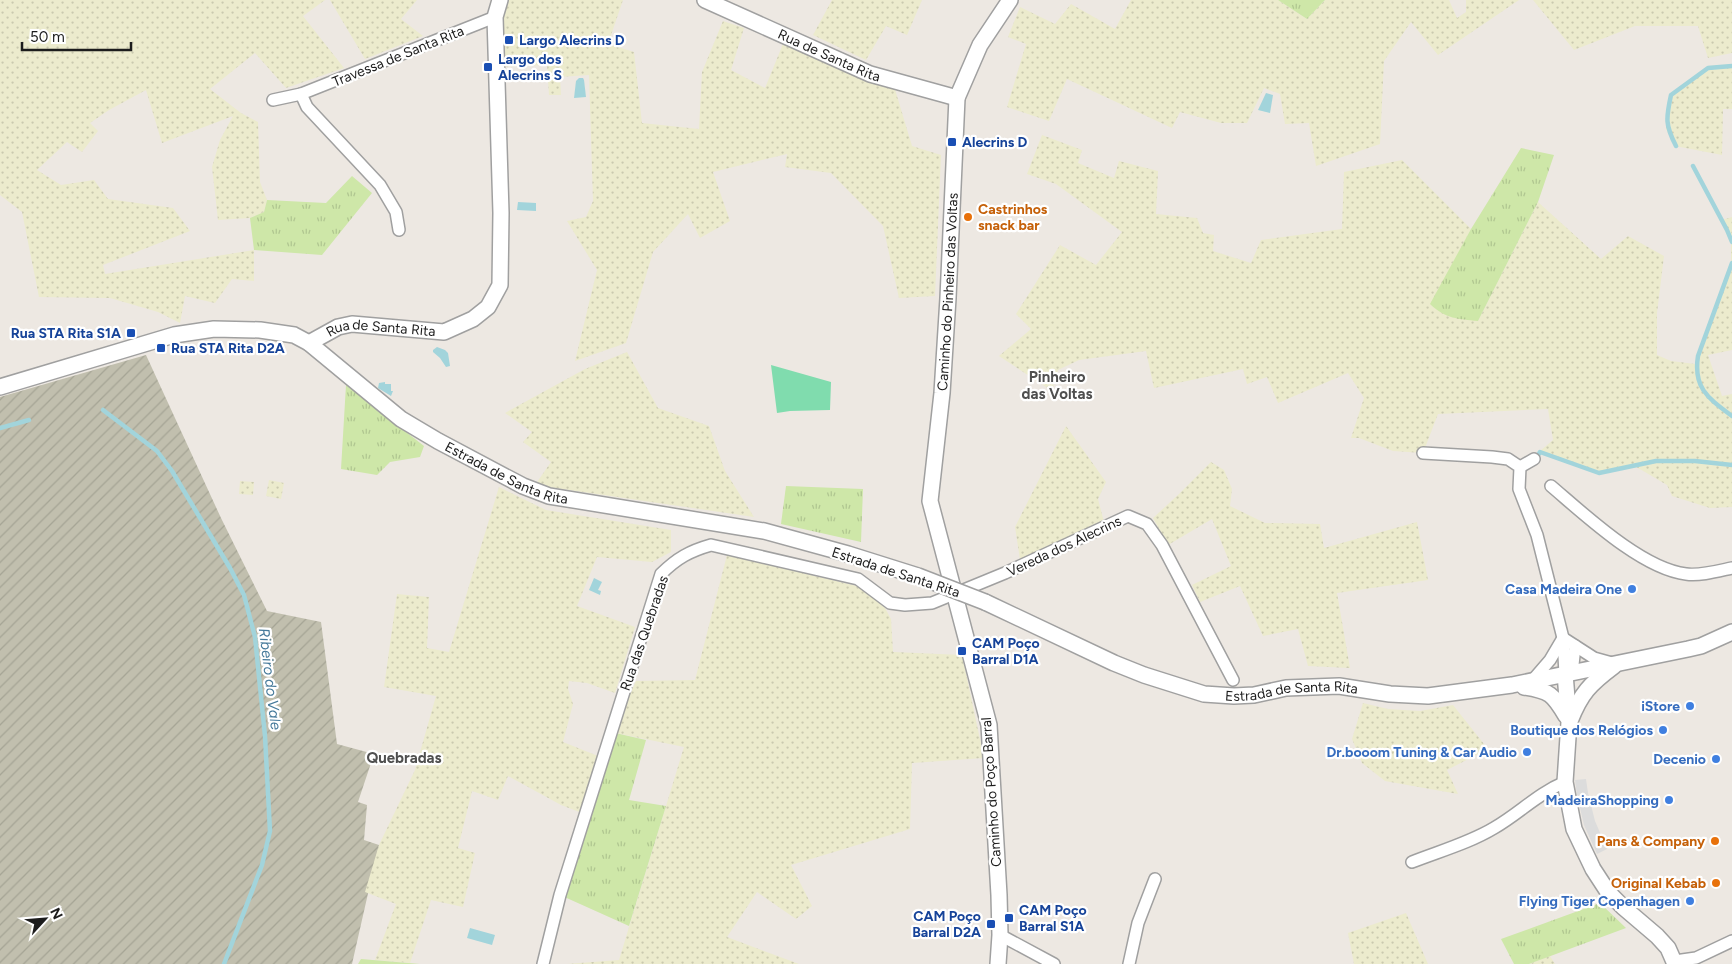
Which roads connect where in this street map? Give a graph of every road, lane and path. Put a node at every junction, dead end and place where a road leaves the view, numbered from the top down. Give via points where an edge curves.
1 (500, 0) edge
2 (705, 0) edge
3 (1010, 0) edge
4 (495, 17) junction
5 (301, 94) junction
6 (957, 98) junction
7 (273, 100) dead end
8 (399, 230) dead end
9 (309, 343) junction
10 (0, 387) edge
11 (1423, 452) dead end
12 (1534, 459) dead end
13 (1520, 467) junction
14 (1551, 486) dead end
15 (1732, 568) edge
16 (954, 594) junction
17 (1732, 632) edge
18 (1563, 638) junction
19 (1576, 646) junction
20 (1616, 664) junction
21 (1565, 674) junction
22 (1234, 680) dead end
23 (1531, 682) junction
24 (1512, 686) junction
25 (1569, 722) junction
26 (1565, 782) junction
27 (1412, 862) dead end
28 (1155, 879) dead end
29 (1000, 934) junction
30 (1732, 941) edge
31 (1675, 962) edge
32 (544, 964) edge
33 (998, 964) edge
34 (1054, 964) edge
35 (1129, 964) edge

1 - 4 street, Rua de Santa Rita
2 - 6 street, Rua de Santa Rita via 870,74
3 - 6 street, Caminho do Pinheiro das Voltas via 980,45
4 - 5 street, Travessa de Santa Rita
4 - 9 street, Rua de Santa Rita via 500,285 488,307 444,332 352,324 338,327
5 - 7 street, Travessa de Santa Rita
5 - 8 street via 307,107 380,185 396,212
6 - 16 street, Caminho do Pinheiro das Voltas via 942,393 930,501
9 - 10 street, Rua de Santa Rita via 294,335 214,329 174,335
9 - 24 street, Estrada de Santa Rita, bridge via 401,418 438,442 523,486 549,496 764,531 848,554 985,602 1114,663 1204,694 1254,695 1286,688 1339,686 1428,696
11 - 13 street via 1492,457 1508,460
12 - 13 street
13 - 18 street via 1519,489 1537,535
14 - 15 street via 1639,556 1671,571 1687,575
16 - 22 street, Vereda dos Alecrins via 1128,516 1147,524 1162,545
16 - 29 street, Caminho do Poço Barral via 989,726
16 - 32 street, Rua das Quebradas via 932,603 890,603 858,579 711,545 690,551 670,564 658,583 560,894
17 - 20 street, Estrada de Santa Rita via 1695,648
18 - 19 street
18 - 21 street
18 - 23 street
19 - 20 street via 1594,658
19 - 21 street via 1572,665
20 - 21 street, Estrada de Santa Rita
20 - 25 street via 1582,695
21 - 23 street, Estrada de Santa Rita
21 - 25 street
23 - 24 street, Estrada de Santa Rita
24 - 25 street, Estrada de Santa Rita via 1542,689 1551,694
25 - 26 street
26 - 27 street via 1535,798 1492,829
26 - 31 street via 1574,829 1593,868 1608,892 1657,936
28 - 35 street via 1138,923
29 - 33 street, Caminho do Poço Barral
29 - 34 street
30 - 31 street via 1696,958

